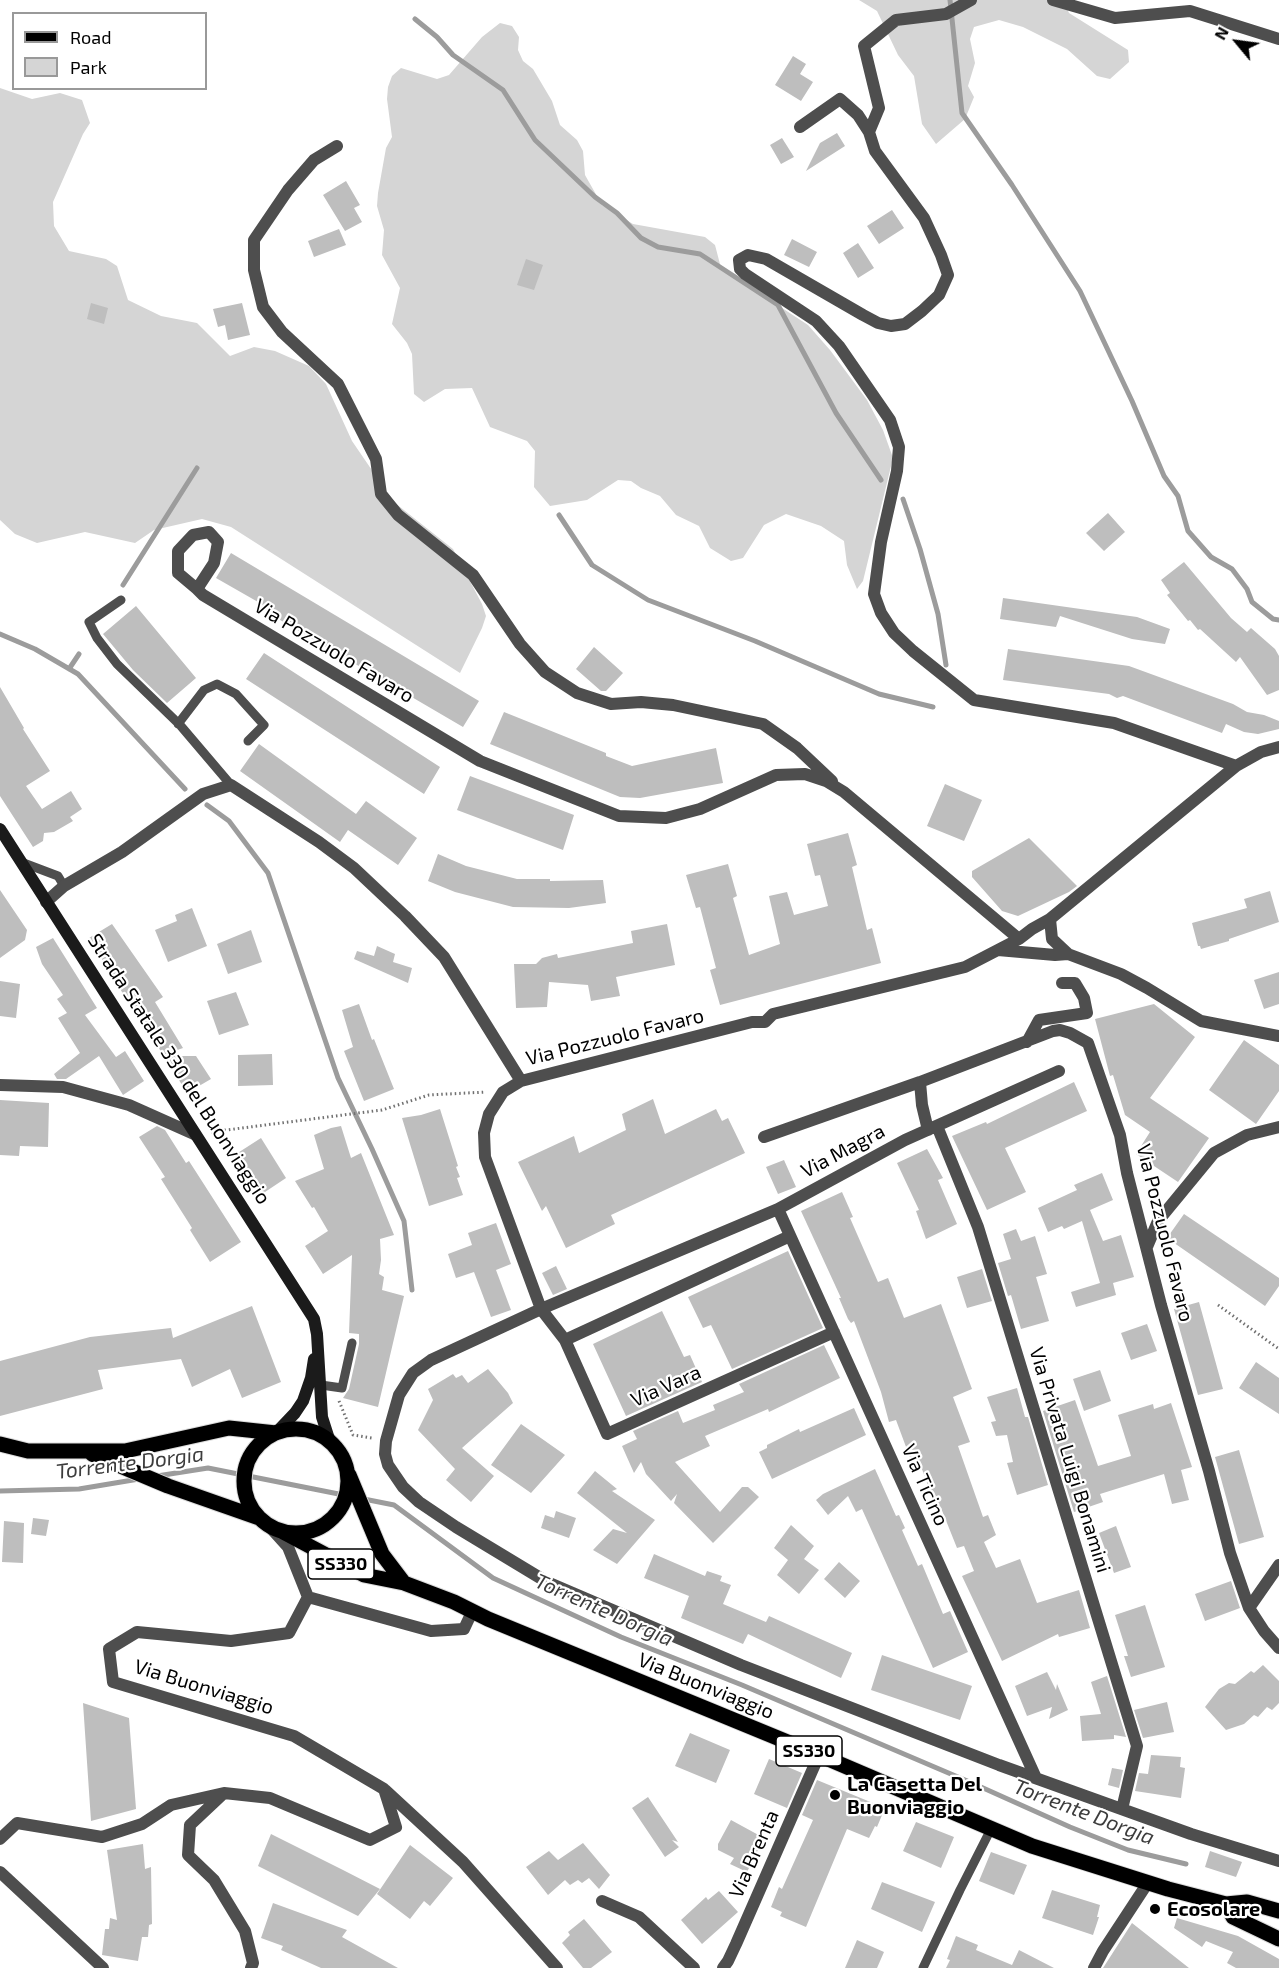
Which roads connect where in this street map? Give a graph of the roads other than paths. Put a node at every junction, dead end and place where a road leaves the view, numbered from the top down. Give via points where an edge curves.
1 (971, 0) edge
2 (1053, 0) edge
3 (1279, 39) edge
4 (800, 127) dead end
5 (870, 132) junction
6 (337, 146) dead end
7 (196, 590) junction
8 (121, 600) dead end
9 (178, 724) junction
10 (248, 741) dead end
11 (1279, 747) edge
12 (1236, 766) junction
13 (231, 785) junction
14 (844, 792) junction
15 (0, 829) edge
16 (21, 862) junction
17 (64, 886) junction
18 (46, 902) junction
19 (1050, 920) junction
20 (1019, 939) junction
21 (998, 950) junction
22 (1068, 954) junction
23 (1062, 983) dead end
24 (1279, 1036) edge
25 (1027, 1042) junction
26 (1059, 1071) dead end
27 (521, 1081) junction
28 (920, 1082) junction
29 (0, 1085) edge
30 (1279, 1127) edge
31 (932, 1128) junction
32 (194, 1134) junction
33 (764, 1137) dead end
34 (778, 1209) junction
35 (790, 1236) junction
36 (1147, 1247) junction
37 (541, 1309) junction
38 (834, 1332) junction
39 (317, 1334) junction
40 (565, 1340) junction
41 (352, 1343) dead end
42 (321, 1385) junction
43 (276, 1433) junction
44 (330, 1442) junction
45 (0, 1444) edge
46 (84, 1451) junction
47 (350, 1486) junction
48 (270, 1525) junction
49 (1279, 1565) edge
50 (404, 1583) junction
51 (308, 1596) junction
52 (1249, 1608) junction
53 (472, 1612) junction
54 (1279, 1648) edge
55 (819, 1755) junction
56 (1036, 1778) junction
57 (384, 1789) junction
58 (224, 1793) junction
59 (1122, 1809) junction
60 (991, 1829) junction
61 (0, 1839) edge
62 (1279, 1861) edge
63 (0, 1872) edge
64 (1148, 1884) junction
65 (602, 1901) dead end
66 (1226, 1904) junction
67 (1279, 1911) edge
68 (1279, 1939) edge
69 (103, 1968) edge
70 (251, 1968) edge
71 (557, 1968) edge
72 (694, 1968) edge
73 (723, 1968) edge
74 (923, 1968) edge
75 (1094, 1968) edge

1 - 5 street via 946,14 896,20 864,45 879,108
2 - 3 street via 1115,18 1190,11
4 - 5 street via 840,99
5 - 12 street via 875,151 924,218 941,255 948,275 939,295 905,324 891,326 878,323 766,259 748,255 739,264 745,274 816,321 846,355 890,420 899,447 874,594 881,613 913,651 974,700 1114,723
6 - 14 street via 314,160 254,240 254,270 263,307 282,332 343,392 376,459 381,494 398,515 472,575 544,672 576,693 611,704 673,705 763,724 797,748
7 - 7 street, Via Pozzuolo Favaro via 214,563 218,542 208,532 193,535 178,551 178,573
7 - 14 street, Via Pozzuolo Favaro via 480,761 619,816 666,819 700,810 776,775 805,774
8 - 9 lane via 89,622 117,664
9 - 10 lane via 204,690 217,684 236,694 264,725
9 - 13 lane
11 - 12 street, Via Pozzuolo Favaro
12 - 19 street, Via Pozzuolo Favaro
13 - 17 street via 203,794 122,852
13 - 27 street, Via Pozzuolo Favaro via 354,868 405,916 444,957
14 - 20 street, Via Pozzuolo Favaro
15 - 16 main road, Strada Statale 330 del Buonviaggio / SS330
16 - 17 lane via 58,876
16 - 18 main road, Strada Statale 330 del Buonviaggio / SS330
17 - 18 street
18 - 32 main road, Strada Statale 330 del Buonviaggio / SS330
19 - 20 street, Via Pozzuolo Favaro
19 - 22 street via 1052,939
20 - 21 street, Via Pozzuolo Favaro
21 - 22 street
21 - 27 street, Via Pozzuolo Favaro via 965,967 773,1014 765,1022
22 - 24 street via 1121,974 1201,1022
23 - 25 street via 1075,983 1087,1013 1039,1020
25 - 28 street, Via Pozzuolo Favaro
25 - 36 street, Via Pozzuolo Favaro via 1060,1030 1088,1043 1120,1135
26 - 31 street, Via Magra
27 - 37 street, Via Vara via 503,1092 489,1114 484,1133 485,1157
28 - 31 street via 922,1105
28 - 33 street, Via Pozzuolo Favaro
29 - 32 street via 63,1087 129,1105
30 - 36 street via 1247,1135 1214,1153 1158,1221
31 - 34 street, Via Magra
31 - 59 street, Via Privata Luigi Bonamini via 978,1227 1137,1746
32 - 39 main road, Strada Statale 330 del Buonviaggio / SS330 via 314,1319
34 - 35 street, Via Ticino
34 - 37 street
35 - 38 street, Via Ticino
35 - 40 street
36 - 52 street, Via Pozzuolo Favaro via 1230,1553
37 - 40 street, Via Vara
37 - 56 street via 421,1366 405,1383 385,1454 403,1487 456,1527 547,1582 741,1665
38 - 40 street, Via Vara via 608,1434
38 - 56 street, Via Ticino
39 - 42 main road, SS330
39 - 43 main road via 308,1389 295,1413
41 - 42 lane via 342,1388
42 - 44 main road, SS330 via 322,1417
43 - 44 main road via 305,1430
43 - 46 main road via 229,1428 125,1451
43 - 48 main road via 257,1446 245,1468 244,1488 250,1507
44 - 47 main road, SS330 via 346,1468
45 - 46 main road via 28,1451
46 - 48 main road, Via Buonviaggio
47 - 48 main road, SS330 via 334,1516 315,1529 294,1533
47 - 50 main road, Via Buonviaggio / SS330 via 382,1554
48 - 50 main road, Via Buonviaggio / SS330 via 364,1575
48 - 51 street via 288,1547
49 - 52 street
50 - 53 main road, Via Buonviaggio / SS330
51 - 53 street via 431,1632 464,1629
51 - 57 street, Via Buonviaggio via 289,1634 231,1641 137,1632 109,1649 113,1682 294,1736
52 - 54 street, Via Pozzuolo Favaro
53 - 55 main road, Via Buonviaggio / SS330
55 - 60 main road, Via Buonviaggio / SS330
55 - 73 street, Via Brenta
56 - 59 street
57 - 58 street via 396,1827 370,1840 270,1798
57 - 71 street, Via Buonviaggio via 463,1862
58 - 61 street via 171,1805 142,1824 102,1837 17,1822
58 - 70 street via 190,1825 188,1855 214,1880 245,1931
59 - 62 street
60 - 64 main road, Via Buonviaggio / SS330
60 - 74 lane
63 - 69 street
64 - 66 main road, Via Buonviaggio / SS330
64 - 75 street
65 - 72 street via 639,1917
66 - 67 main road, Via Buonviaggio / SS330 via 1247,1902
66 - 68 main road, Via Buonviaggio / SS330 via 1233,1917

